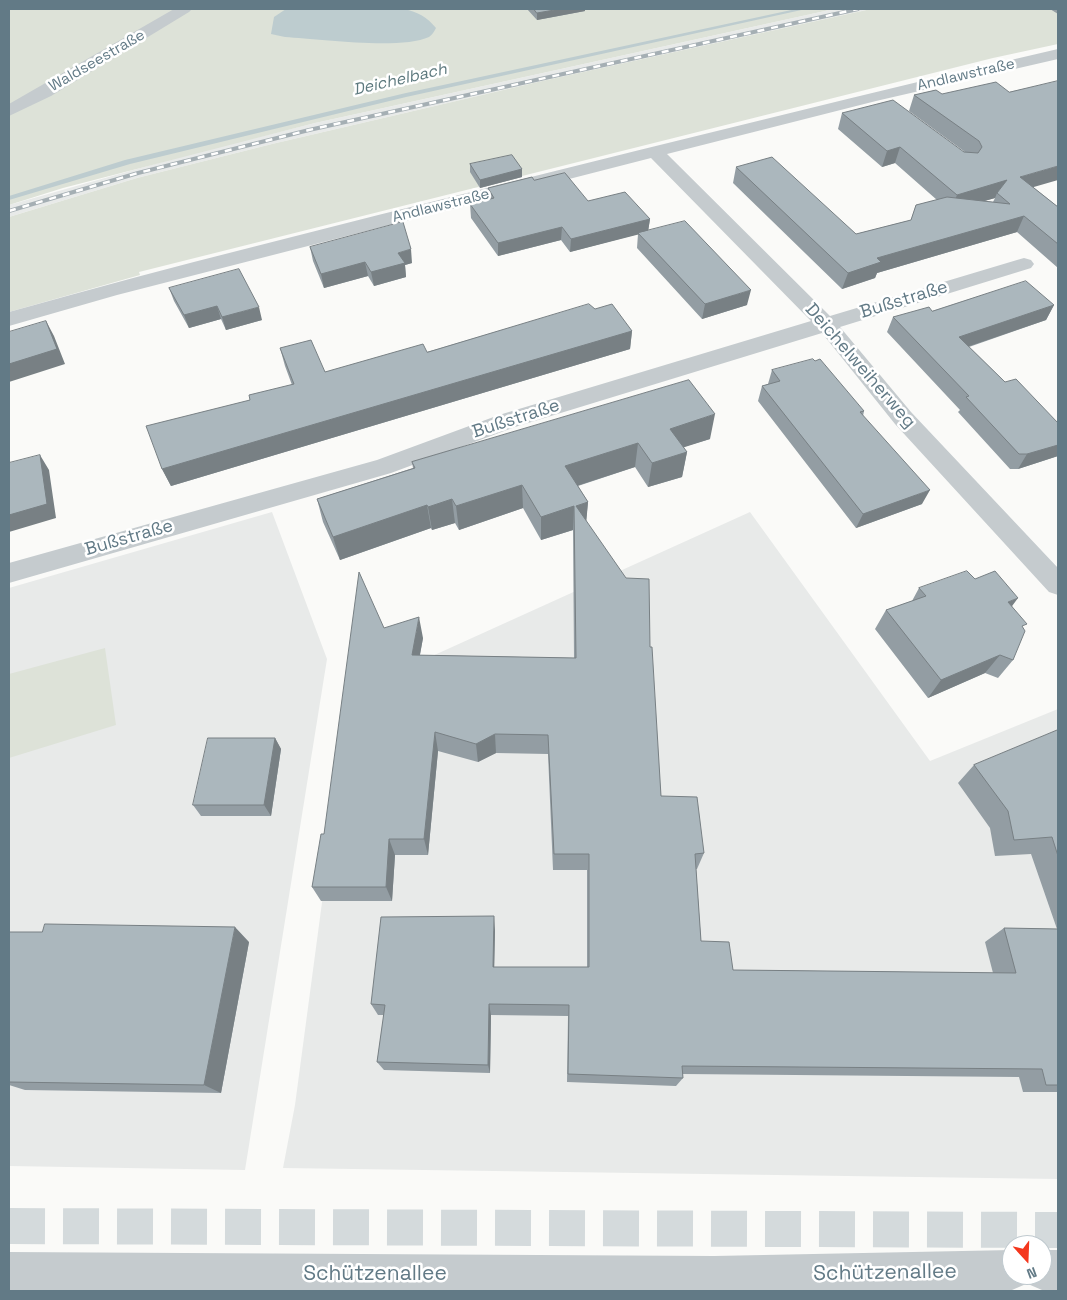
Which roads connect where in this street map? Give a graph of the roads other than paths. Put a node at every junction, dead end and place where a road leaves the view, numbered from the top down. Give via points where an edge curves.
1 (184, 9) edge
2 (1058, 54) edge
3 (875, 96) junction
4 (890, 108) edge
5 (9, 110) edge
6 (656, 153) junction
7 (1024, 264) dead end
8 (9, 319) edge
9 (826, 324) junction
10 (9, 572) edge
11 (1058, 585) edge
12 (1002, 1270) edge
13 (9, 1272) edge
14 (51, 1282) edge
15 (715, 1284) edge

1 - 5 street, Waldseestraße
2 - 3 street, Andlawstraße
3 - 4 street
3 - 6 street, Andlawstraße
6 - 8 street, Andlawstraße via 328,234
6 - 9 street, Deichelweiherweg
7 - 9 street, Bußstraße
9 - 10 street, Bußstraße via 507,421 382,466
9 - 11 street, Deichelweiherweg via 903,418
12 - 15 street, Schützenallee
13 - 14 street, Schützenallee
14 - 15 street, Schützenallee

